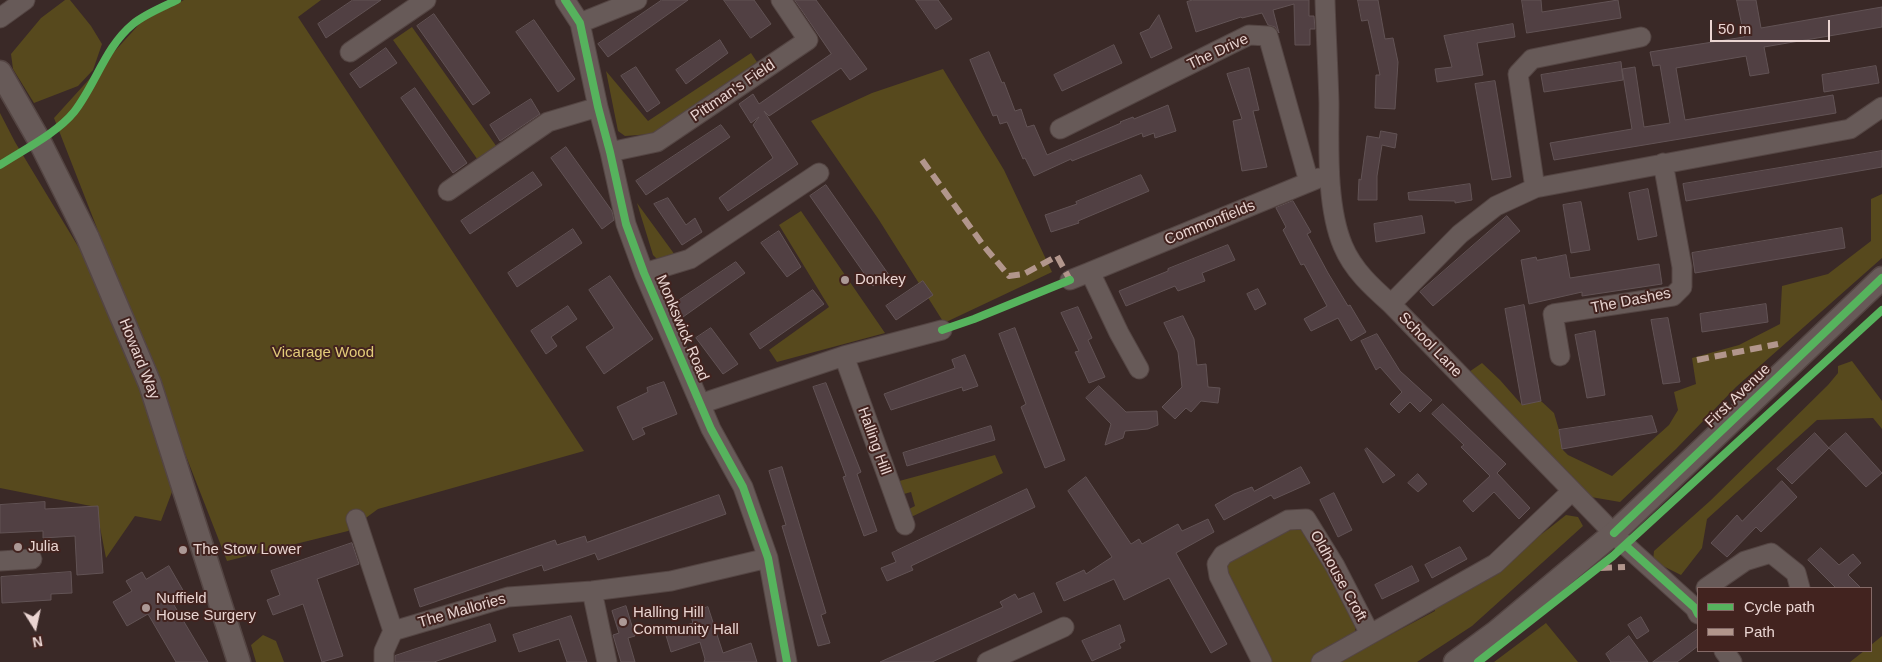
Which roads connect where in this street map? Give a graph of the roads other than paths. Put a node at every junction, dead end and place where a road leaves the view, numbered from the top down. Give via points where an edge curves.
1 (25, 0) edge
2 (426, 0) edge
3 (566, 0) edge
4 (636, 0) edge
5 (781, 0) edge
6 (1325, 0) edge
7 (0, 18) edge
8 (580, 23) junction
9 (1641, 37) dead end
10 (350, 52) dead end
11 (0, 72) edge
12 (598, 107) junction
13 (1882, 108) edge
14 (1060, 129) dead end
15 (610, 152) junction
16 (1662, 163) junction
17 (818, 173) dead end
18 (1330, 174) junction
19 (1309, 182) junction
20 (1535, 188) junction
21 (448, 192) dead end
22 (1090, 272) junction
23 (644, 273) junction
24 (1882, 278) edge
25 (1070, 280) dead end
26 (1391, 304) junction
27 (942, 330) dead end
28 (844, 356) junction
29 (1560, 356) dead end
30 (1139, 369) dead end
31 (700, 404) junction
32 (1572, 491) junction
33 (356, 519) dead end
34 (905, 525) dead end
35 (1614, 533) junction
36 (32, 558) dead end
37 (768, 558) junction
38 (0, 560) edge
39 (1707, 587) edge
40 (1800, 587) edge
41 (592, 591) junction
42 (1695, 603) edge
43 (1064, 627) dead end
44 (393, 631) junction
45 (1370, 634) junction
46 (239, 662) edge
47 (384, 662) edge
48 (607, 662) edge
49 (788, 662) edge
50 (987, 662) edge
51 (1262, 662) edge
52 (1321, 662) edge
53 (1455, 662) edge

1 - 7 street
2 - 10 street
3 - 8 street, Monkswick Road
4 - 8 street
5 - 15 street, Pittman's Field via 808,40 657,142
6 - 18 street, School Lane
8 - 12 street, Monkswick Road
9 - 20 street via 1532,59 1518,74
11 - 46 street, Howard Way via 39,140 88,238 150,384
12 - 15 street, Monkswick Road
12 - 21 street via 548,122
13 - 16 street via 1850,129
14 - 19 street, The Drive via 1249,35 1268,36
15 - 23 street, Monkswick Road via 625,222
16 - 20 street
16 - 29 street, The Dashes via 1682,267 1682,286 1673,296 1553,314
17 - 23 street via 690,260
18 - 19 street, Commonfields
18 - 26 street, School Lane via 1335,223 1342,246 1354,267
19 - 22 street, Commonfields
20 - 26 street via 1496,206 1460,234
22 - 25 street, Commonfields
22 - 30 street
23 - 31 street, Monkswick Road
24 - 35 street, First Avenue
26 - 32 street, School Lane
27 - 28 street
28 - 31 street
28 - 34 street, Halling Hill
31 - 37 street, Monkswick Road via 743,487
32 - 35 street, School Lane
32 - 45 street, Oldhouse Croft via 1494,564
33 - 44 street
35 - 42 street, School Lane
35 - 53 street, First Avenue via 1496,632
36 - 38 street
37 - 41 street, The Mallories via 671,580
37 - 49 street, Monkswick Road
39 - 40 street via 1745,561 1771,553 1796,573
41 - 44 street, The Mallories via 508,596
41 - 48 street
43 - 50 street
44 - 47 street via 384,651
45 - 51 street, Oldhouse Croft via 1306,519 1288,520 1223,555 1217,564
45 - 52 street, Oldhouse Croft

